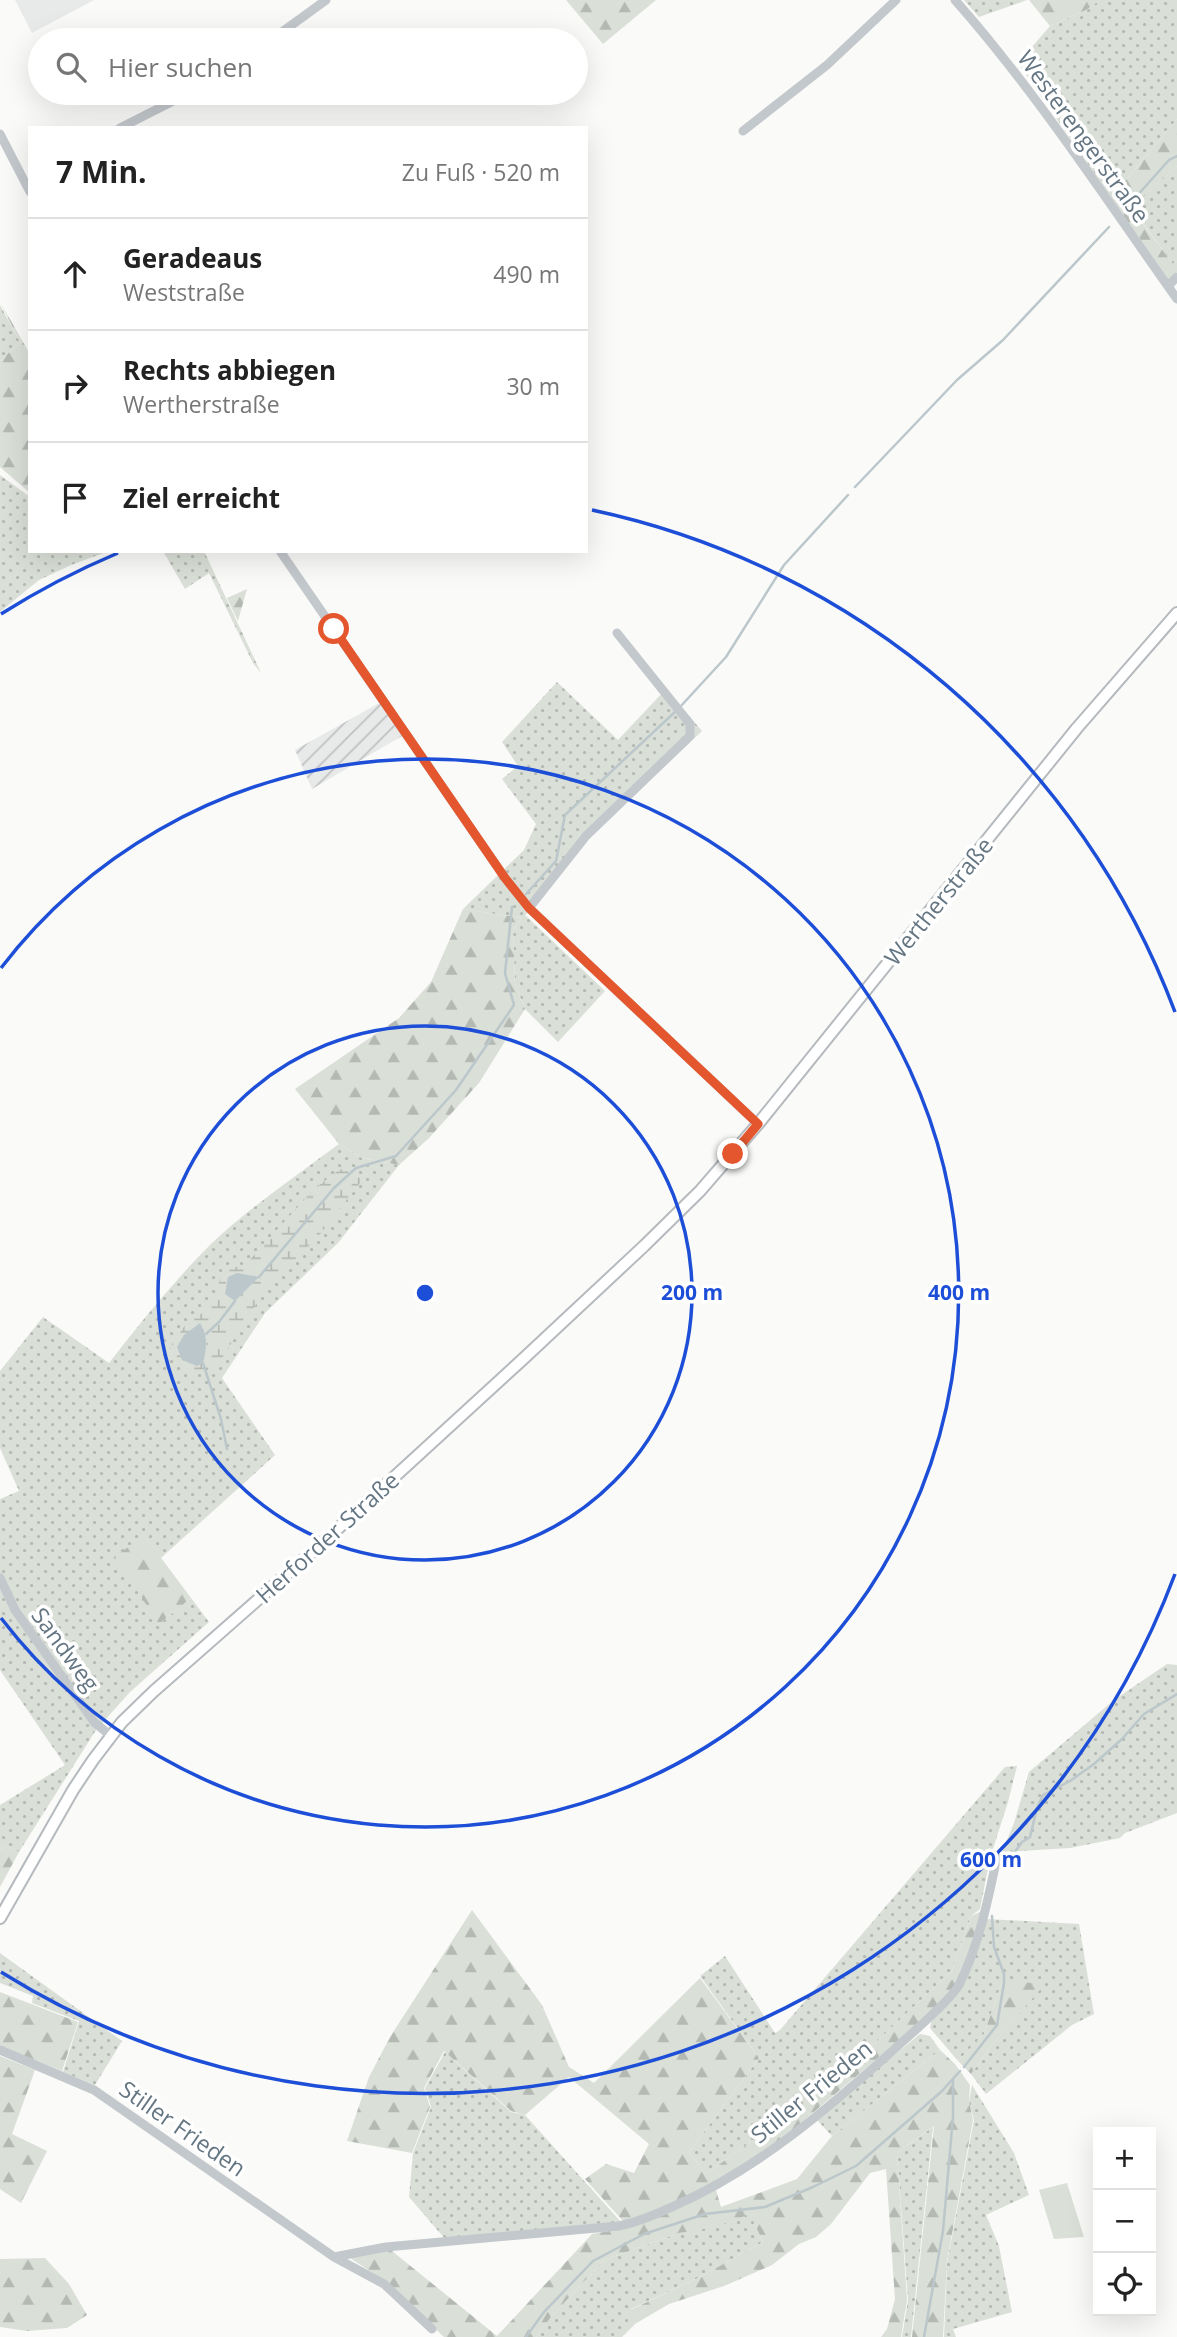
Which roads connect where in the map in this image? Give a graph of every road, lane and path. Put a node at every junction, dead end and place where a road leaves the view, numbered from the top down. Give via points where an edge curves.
1 (326, 0) edge
2 (896, 0) edge
3 (955, 0) edge
4 (288, 28) edge
5 (165, 105) edge
6 (124, 126) edge
7 (743, 131) dead end
8 (0, 134) edge
9 (26, 177) edge
10 (1177, 277) edge
11 (1168, 286) junction
12 (1177, 299) edge
13 (281, 553) edge
14 (1177, 613) edge
15 (617, 633) dead end
16 (529, 908) junction
17 (758, 1124) junction
18 (700, 1191) joint
19 (0, 1578) edge
20 (111, 1736) junction
21 (997, 1857) dead end
22 (0, 1919) edge
23 (0, 2050) edge
24 (334, 2256) junction
25 (432, 2329) dead end

1 - 4 street
2 - 7 street via 827,65
3 - 11 street, Westerengerstraße via 1035,99
5 - 6 street
8 - 9 street
10 - 11 street
11 - 12 street, Westerengerstraße
13 - 16 street
14 - 17 main road, Wertherstraße via 1069,739
15 - 16 street via 690,724 690,736 586,836
16 - 17 street
17 - 18 main road, Wertherstraße
18 - 20 main road, Herforder Straße via 320,1545 154,1690
19 - 20 street, Sandweg via 15,1610 94,1722
20 - 22 main road, Herforder Straße via 52,1825
21 - 24 street, Stiller Frieden via 984,1918 956,1990 792,2137 718,2184 654,2215 619,2226 386,2247
23 - 24 street, Stiller Frieden via 94,2090
24 - 25 street, Stiller Frieden via 384,2284

